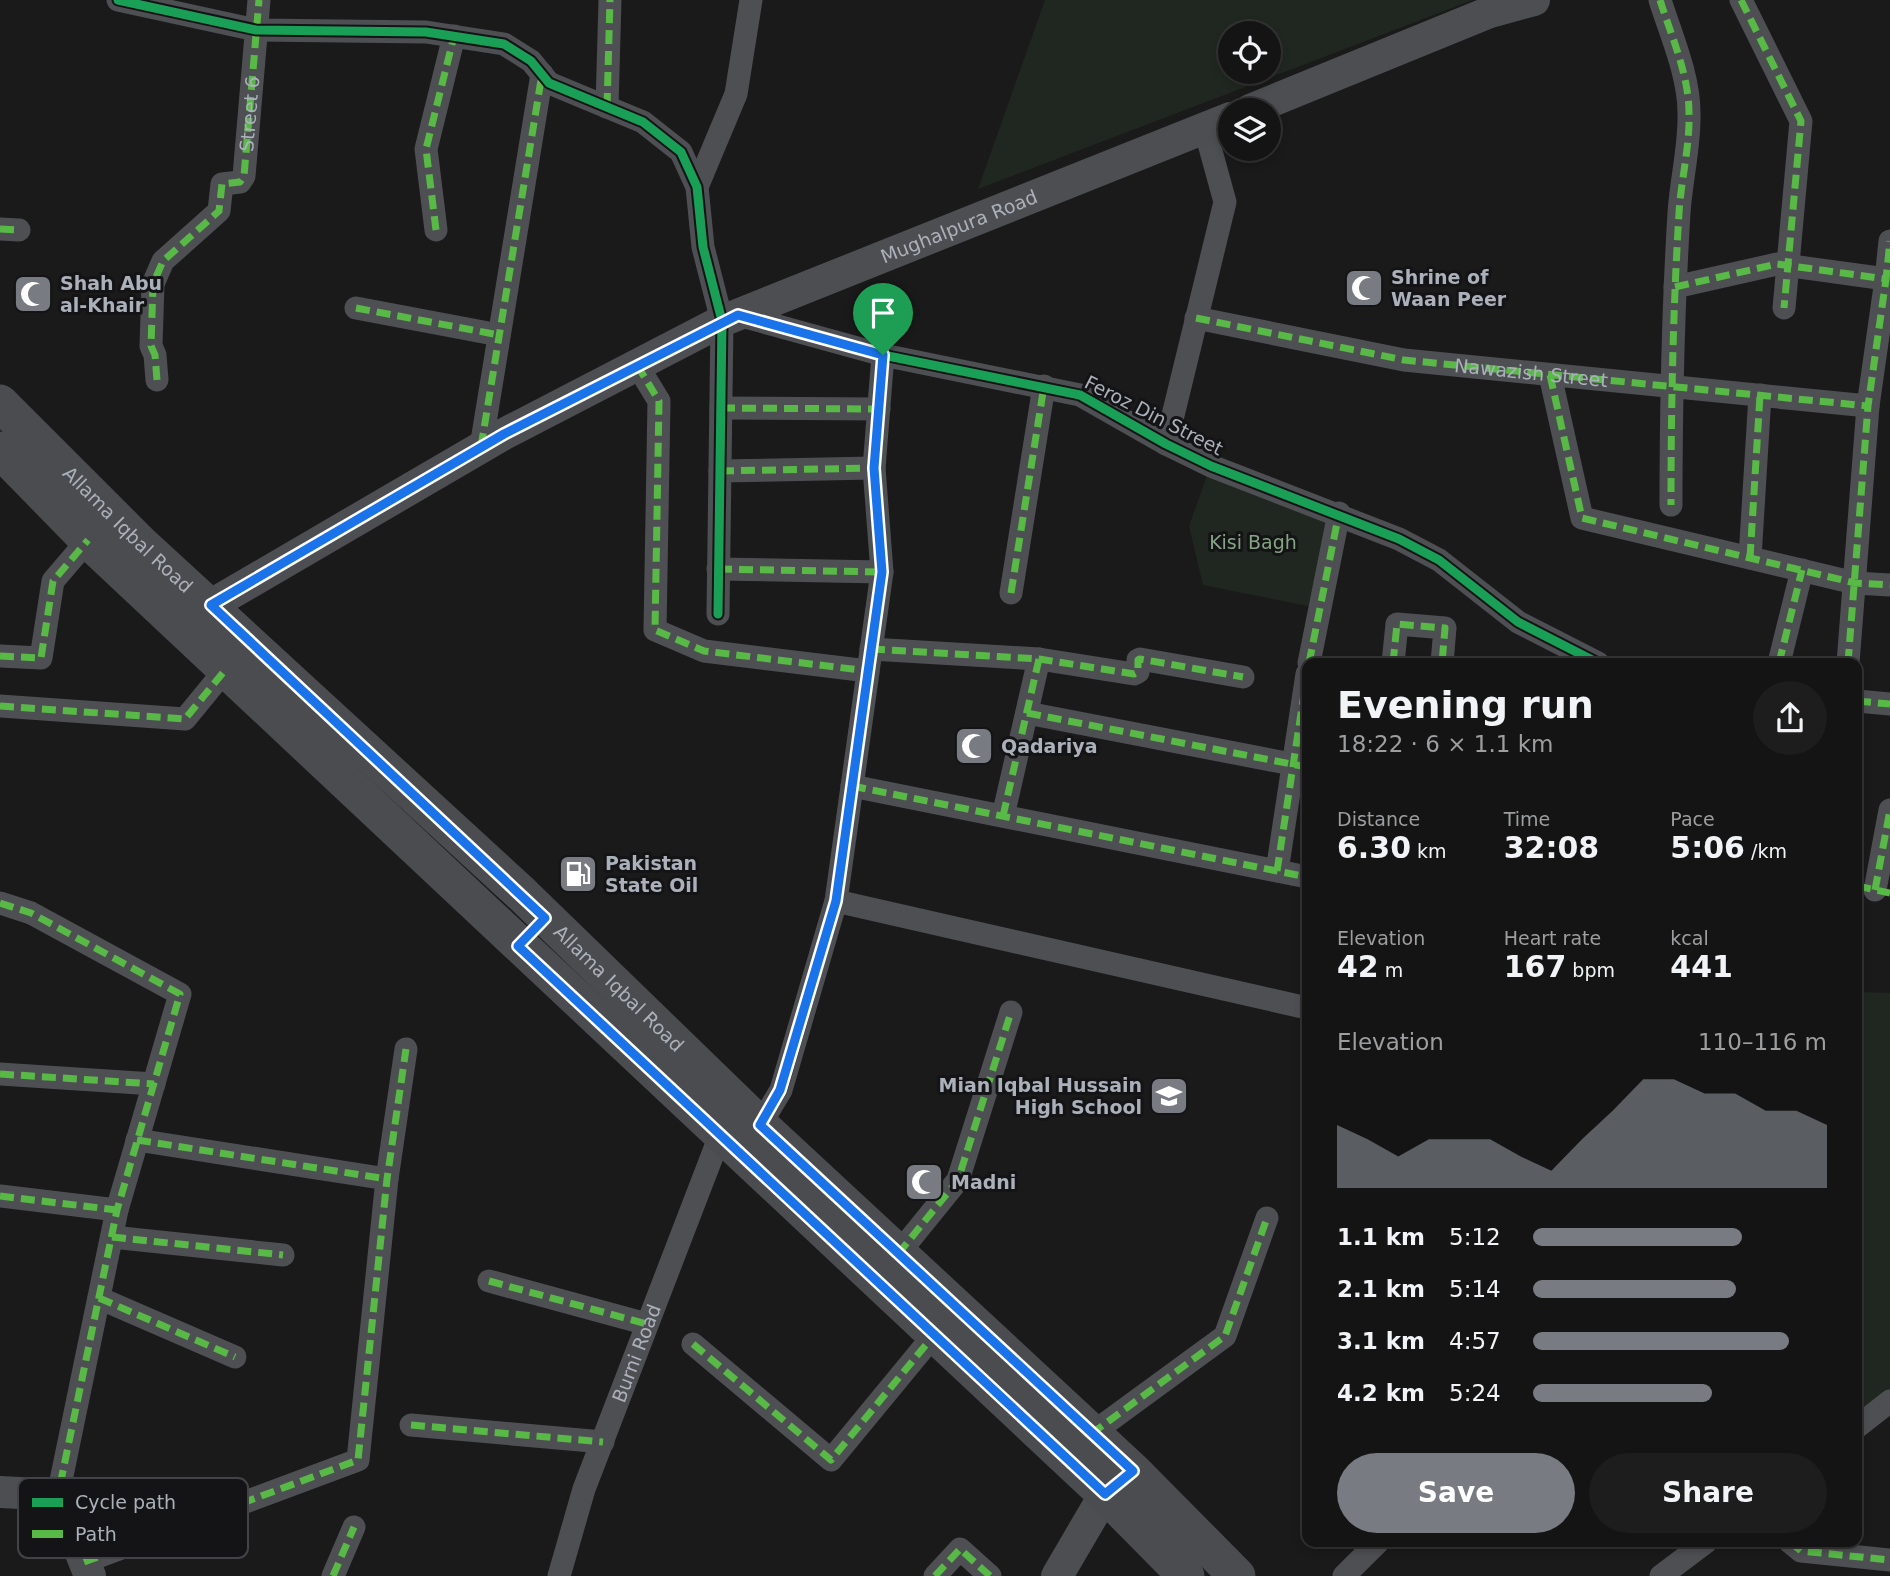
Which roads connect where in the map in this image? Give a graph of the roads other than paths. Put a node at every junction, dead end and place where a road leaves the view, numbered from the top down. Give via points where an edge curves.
1 (118, 0) edge
2 (259, 0) edge
3 (610, 0) edge
4 (751, 0) edge
5 (1534, 0) edge
6 (1660, 0) edge
7 (1741, 0) edge
8 (256, 30) junction
9 (454, 36) junction
10 (542, 74) junction
11 (1279, 98) edge
12 (607, 107) junction
13 (1217, 123) edge
14 (697, 187) junction
15 (436, 230) dead end
16 (1890, 241) edge
17 (1788, 266) junction
18 (1886, 279) junction
19 (1675, 287) junction
20 (356, 308) dead end
21 (1784, 308) dead end
22 (1196, 317) junction
23 (730, 318) junction
24 (499, 335) junction
25 (883, 355) junction
26 (637, 365) junction
27 (1550, 375) junction
28 (157, 380) dead end
29 (1044, 386) junction
30 (1671, 386) junction
31 (1760, 395) junction
32 (0, 403) edge
33 (1868, 406) junction
34 (721, 408) junction
35 (879, 409) junction
36 (1166, 444) junction
37 (481, 447) junction
38 (0, 450) edge
39 (874, 468) junction
40 (720, 471) junction
41 (1671, 505) dead end
42 (1339, 513) junction
43 (88, 540) junction
44 (1750, 558) junction
45 (718, 569) junction
46 (1802, 570) junction
47 (882, 572) junction
48 (1855, 583) junction
49 (1890, 585) edge
50 (1012, 593) dead end
51 (211, 605) junction
52 (718, 614) dead end
53 (0, 656) edge
54 (1310, 658) edge
55 (1394, 658) edge
56 (1443, 658) edge
57 (1588, 658) edge
58 (1780, 658) edge
59 (1848, 658) edge
60 (1039, 659) junction
61 (870, 660) junction
62 (226, 669) junction
63 (1243, 677) dead end
64 (1862, 701) edge
65 (1890, 704) edge
66 (0, 706) edge
67 (1027, 713) junction
68 (1302, 740) edge
69 (1300, 766) edge
70 (852, 786) junction
71 (1890, 810) edge
72 (1003, 816) junction
73 (1277, 871) junction
74 (1302, 876) edge
75 (1874, 889) edge
76 (836, 901) junction
77 (0, 903) edge
78 (545, 918) junction
79 (518, 946) junction
80 (1302, 1007) edge
81 (1011, 1012) dead end
82 (406, 1049) dead end
83 (0, 1074) edge
84 (153, 1084) junction
85 (760, 1125) junction
86 (721, 1133) junction
87 (137, 1140) junction
88 (387, 1179) junction
89 (0, 1196) edge
90 (117, 1210) junction
91 (1267, 1218) dead end
92 (112, 1237) junction
93 (898, 1254) junction
94 (283, 1255) dead end
95 (489, 1281) dead end
96 (99, 1298) junction
97 (648, 1324) junction
98 (934, 1335) junction
99 (693, 1344) dead end
100 (235, 1357) dead end
101 (1890, 1401) edge
102 (1862, 1423) edge
103 (411, 1425) dead end
104 (1091, 1434) junction
105 (603, 1441) junction
106 (1133, 1471) junction
107 (62, 1478) edge
108 (0, 1492) edge
109 (18, 1493) edge
110 (1105, 1494) junction
111 (248, 1505) edge
112 (354, 1527) dead end
113 (1373, 1547) edge
114 (1699, 1547) edge
115 (1796, 1547) edge
116 (115, 1558) edge
117 (1890, 1560) edge
118 (87, 1569) edge
119 (334, 1576) edge
120 (559, 1576) edge
121 (935, 1576) edge
122 (990, 1576) edge
123 (1057, 1576) edge
124 (1186, 1576) edge
125 (1237, 1576) edge
126 (1344, 1576) edge
127 (1661, 1576) edge

1 - 8 street
2 - 8 street, Street 6
3 - 12 street
4 - 14 street via 736,94
5 - 11 main road via 1490,12
6 - 19 street via 1689,111
7 - 17 street via 1801,121
8 - 9 street
8 - 28 street, Street 6 via 244,176 240,183 222,184 219,211 163,261 153,284 150,346
9 - 10 street via 504,44
9 - 15 street via 426,149
10 - 12 street via 549,83
10 - 24 street
12 - 14 street via 643,122 681,152
13 - 22 street via 1225,202
13 - 23 main road, Mughalpura Road
14 - 23 street via 704,247
16 - 18 street
17 - 18 street
17 - 19 street via 1777,264
17 - 21 street
18 - 33 street
19 - 30 street
20 - 24 street
22 - 27 street, Nawazish Street via 1397,359
22 - 36 street
23 - 25 street, Feroz Din Street
23 - 26 main road, Mughalpura Road
23 - 34 street
24 - 37 street
25 - 29 street, Feroz Din Street
25 - 35 street
26 - 37 main road, Mughalpura Road
26 - 61 street via 659,401 654,630 704,652
27 - 30 street, Nawazish Street
27 - 44 street via 1582,517
29 - 36 street, Feroz Din Street via 1080,395
29 - 50 street
30 - 31 street, Nawazish Street
30 - 41 street
31 - 33 street, Nawazish Street
31 - 44 street
32 - 51 main road, Allama Iqbal Road via 142,545
33 - 48 street
34 - 35 street
34 - 40 street
35 - 39 street
36 - 42 street, Feroz Din Street via 1211,466
37 - 51 main road, Mughalpura Road
38 - 43 main road, Allama Iqbal Road
39 - 40 street
39 - 47 street
40 - 45 street
42 - 54 street
42 - 57 street, Feroz Din Street via 1439,560 1518,622
43 - 53 street via 53,581 41,658
43 - 62 main road, Allama Iqbal Road
44 - 46 street
45 - 47 street
45 - 52 street
46 - 48 street
46 - 58 street
47 - 61 street
48 - 49 street
48 - 59 street
51 - 78 main road, Allama Iqbal Road
55 - 56 street via 1397,624 1445,628
60 - 61 street
60 - 63 street via 1134,674 1140,659
60 - 67 street
61 - 70 street
62 - 66 street via 185,719
62 - 79 main road, Allama Iqbal Road
64 - 65 street
67 - 69 street
67 - 72 street
68 - 69 street
69 - 73 street
70 - 72 street
70 - 76 street
71 - 75 street
72 - 73 street
73 - 74 street
76 - 80 street
76 - 85 street via 780,1090
77 - 84 street via 31,913 180,994
78 - 79 main road
78 - 85 main road, Allama Iqbal Road
79 - 86 main road, Allama Iqbal Road
81 - 93 street via 958,1180
82 - 88 street
83 - 84 street
84 - 87 street
85 - 93 main road, Allama Iqbal Road
86 - 97 street, Burni Road
86 - 98 main road, Allama Iqbal Road
87 - 88 street
87 - 90 street
88 - 111 street via 358,1461
89 - 90 street
90 - 92 street
91 - 104 street via 1225,1336
92 - 94 street
92 - 96 street
93 - 104 main road, Allama Iqbal Road
95 - 97 street
96 - 100 street
96 - 107 street
97 - 105 street, Burni Road
98 - 99 street via 831,1460
98 - 110 main road, Allama Iqbal Road
101 - 102 street
103 - 105 street
104 - 106 main road, Allama Iqbal Road
105 - 120 street, Burni Road
106 - 110 main road
106 - 125 main road, Allama Iqbal Road
108 - 109 main road
110 - 123 main road
110 - 124 main road, Allama Iqbal Road
112 - 119 street
113 - 126 street
114 - 127 street
115 - 117 street
116 - 118 street
121 - 122 street via 960,1549

